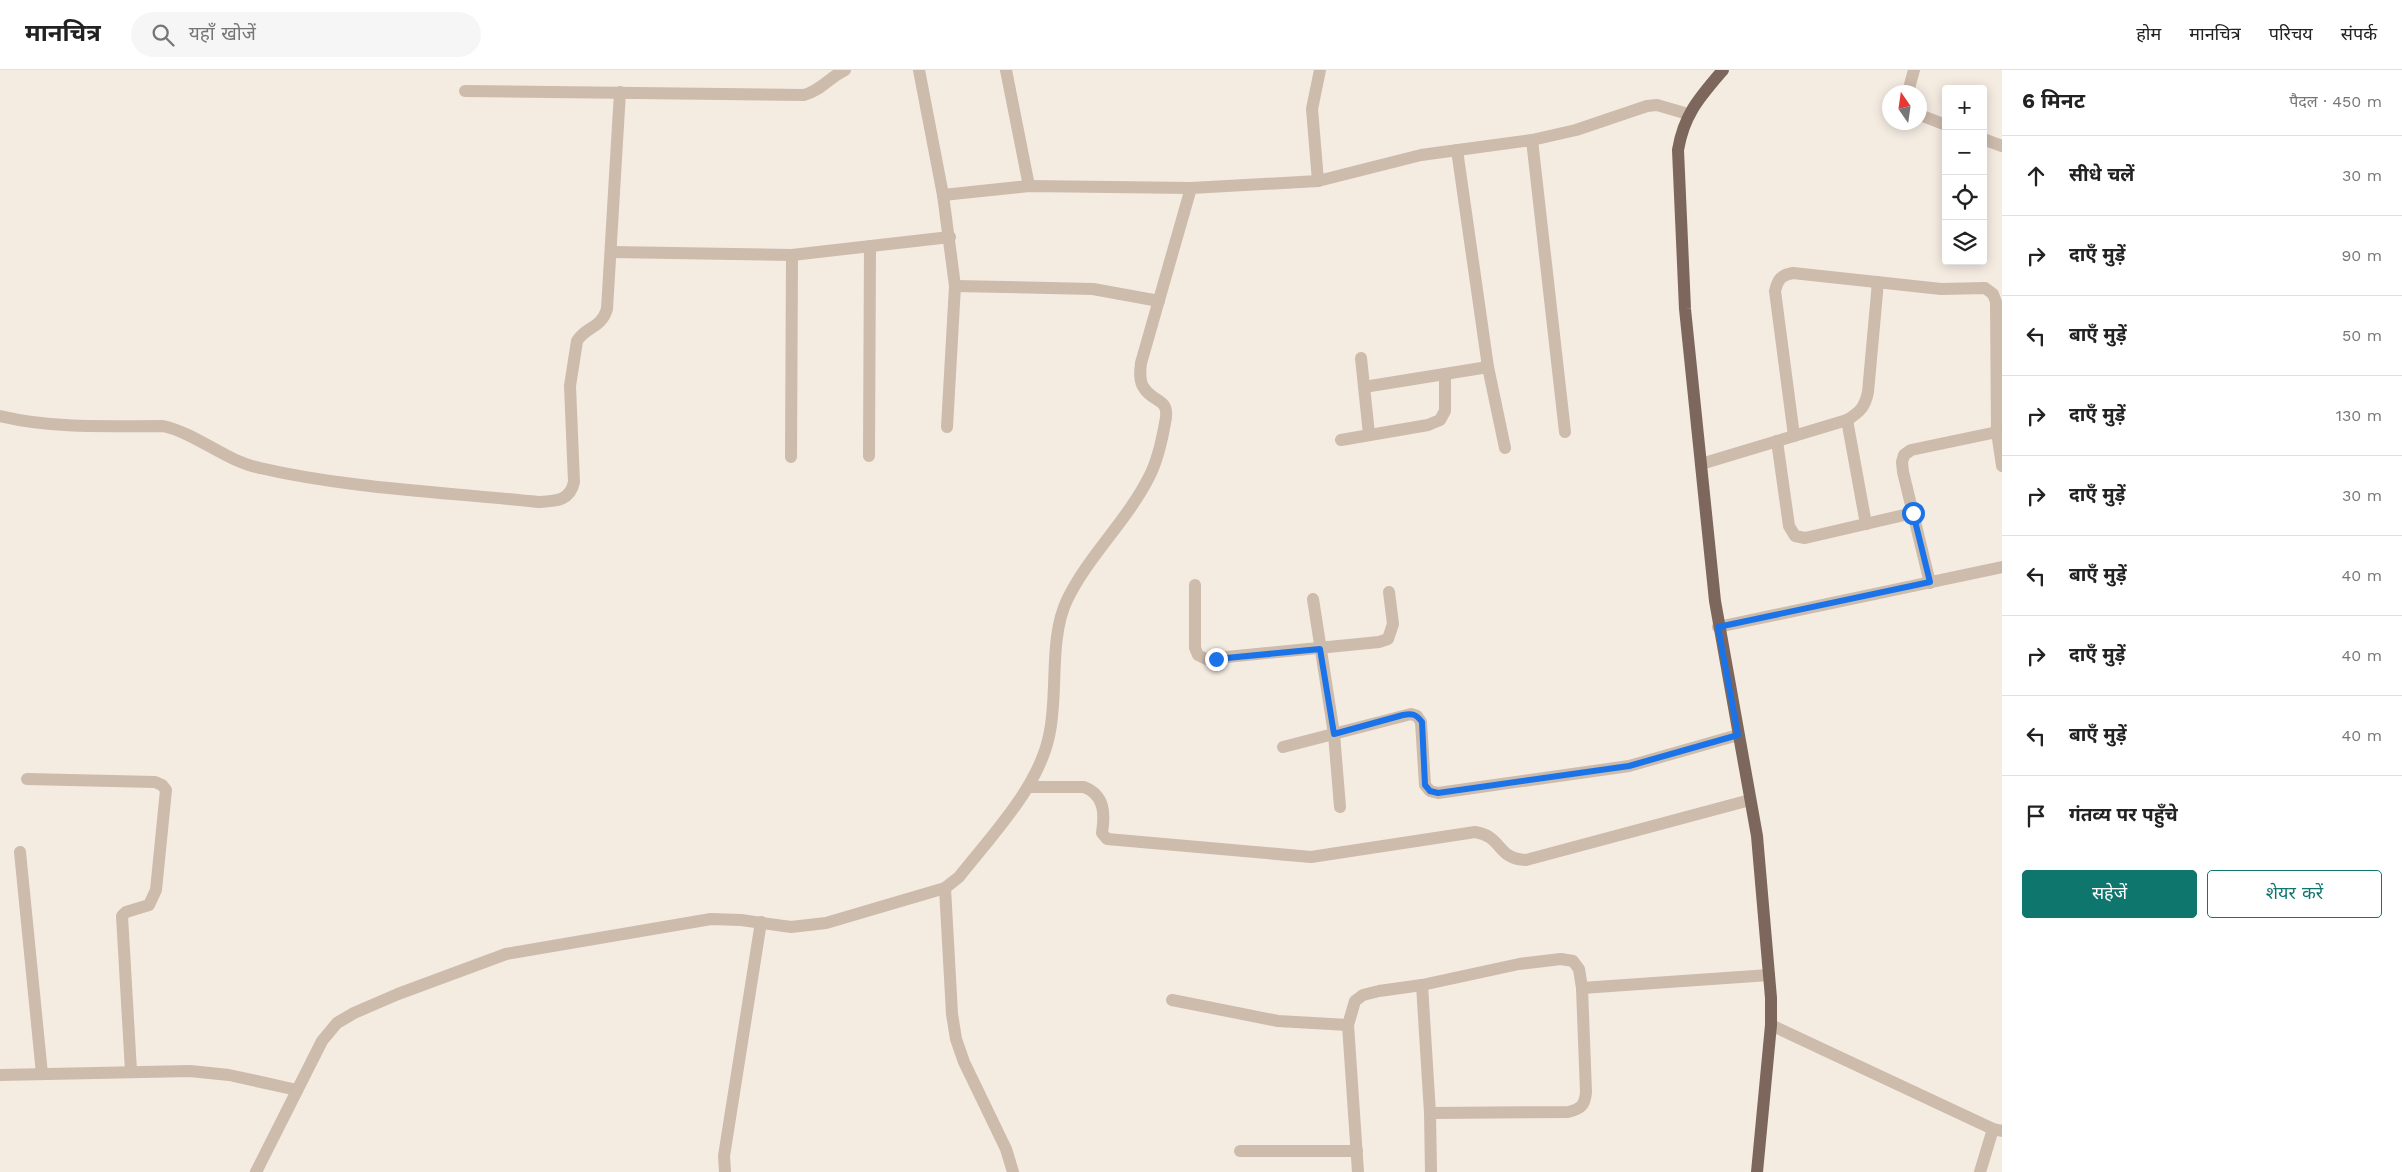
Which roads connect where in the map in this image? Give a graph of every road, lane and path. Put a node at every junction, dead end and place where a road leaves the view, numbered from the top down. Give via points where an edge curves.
1 (845, 70) edge
2 (919, 70) edge
3 (1006, 70) edge
4 (1320, 70) edge
5 (1724, 70) edge
6 (1914, 70) edge
7 (1910, 85) edge
8 (465, 91) dead end
9 (620, 92) junction
10 (1688, 114) junction
11 (1927, 118) edge
12 (1942, 123) edge
13 (1532, 140) junction
14 (1987, 140) edge
15 (2002, 146) edge
16 (1457, 150) junction
17 (1318, 181) junction
18 (1029, 186) junction
19 (1192, 188) junction
20 (943, 195) junction
21 (950, 237) junction
22 (870, 246) junction
23 (612, 252) junction
24 (792, 256) junction
25 (1878, 282) junction
26 (955, 286) junction
27 (1159, 301) junction
28 (1361, 358) dead end
29 (1488, 367) junction
30 (1445, 374) junction
31 (1364, 386) junction
32 (0, 416) edge
33 (1847, 420) junction
34 (947, 427) dead end
35 (1565, 432) dead end
36 (1997, 432) junction
37 (1369, 434) junction
38 (1794, 436) junction
39 (1341, 440) dead end
40 (1777, 441) junction
41 (1505, 448) dead end
42 (869, 456) dead end
43 (791, 457) dead end
44 (1701, 464) junction
45 (2002, 466) edge
46 (1913, 513) junction
47 (1866, 524) junction
48 (2002, 567) edge
49 (1930, 582) junction
50 (1195, 585) dead end
51 (1389, 592) dead end
52 (1313, 599) dead end
53 (1718, 627) junction
54 (1320, 649) junction
55 (1334, 734) junction
56 (1738, 735) junction
57 (1283, 747) dead end
58 (27, 779) dead end
59 (1028, 787) junction
60 (1750, 800) junction
61 (1340, 807) dead end
62 (20, 852) dead end
63 (945, 888) junction
64 (761, 922) junction
65 (1769, 975) junction
66 (1422, 985) junction
67 (1582, 988) junction
68 (1172, 1000) dead end
69 (1348, 1025) junction
70 (1771, 1026) junction
71 (131, 1071) junction
72 (42, 1074) junction
73 (0, 1075) edge
74 (297, 1090) junction
75 (1430, 1113) junction
76 (1998, 1130) edge
77 (1240, 1151) dead end
78 (1357, 1151) junction
79 (256, 1172) edge
80 (725, 1172) edge
81 (1013, 1172) edge
82 (1358, 1172) edge
83 (1431, 1172) edge
84 (1757, 1172) edge
85 (1980, 1172) edge

1 - 9 street via 813,93 804,95
2 - 20 street
3 - 18 street
4 - 17 street via 1312,109
5 - 10 main road
6 - 7 street
8 - 9 street
9 - 23 street
10 - 13 street via 1657,105 1647,106 1576,130
10 - 44 main road via 1680,132 1679,187 1685,310
11 - 12 street
13 - 16 street
13 - 35 street
14 - 15 street
16 - 17 street via 1422,155
16 - 29 street
17 - 19 street
18 - 19 street
18 - 20 street
19 - 27 street
20 - 21 street
21 - 22 street
21 - 26 street
22 - 24 street
22 - 42 street
23 - 24 street
23 - 32 street via 605,316 600,324 580,335 573,356 570,386 574,482 572,491 559,500 538,502 330,481 258,468 178,429 164,426 72,427 29,423
24 - 43 street
25 - 33 street via 1866,404 1860,413
25 - 36 street via 1941,289 1976,287 1985,288 1993,294 1996,302
25 - 38 street via 1793,273 1777,281 1775,291
26 - 27 street via 1093,288
26 - 34 street
27 - 59 street via 1141,362 1140,377 1143,388 1162,401 1166,408 1166,422 1150,475 1067,601 1059,627 1050,731 1041,763
28 - 31 street
29 - 30 street
29 - 41 street
30 - 31 street
30 - 37 street via 1445,410 1440,420 1428,425
31 - 37 street
33 - 38 street
33 - 47 street
36 - 45 street
36 - 46 street via 1912,450 1904,455 1903,472
37 - 39 street
38 - 40 street
40 - 44 street
40 - 47 street via 1790,526 1795,536 1805,538
44 - 53 main road
46 - 47 street
46 - 49 street
48 - 49 street
49 - 53 street
50 - 54 street via 1195,648 1198,655 1216,659
51 - 54 street via 1393,624 1388,639
52 - 54 street
53 - 56 main road
54 - 55 street
55 - 56 street via 1403,715 1417,716 1422,722 1425,785 1438,793 1629,766
55 - 57 street
55 - 61 street
56 - 60 main road
58 - 71 street via 155,782 166,790 156,890 149,905 122,916
59 - 60 street via 1084,787 1091,790 1098,795 1104,810 1102,833 1107,839 1311,857 1474,832 1487,834 1515,860 1526,860
59 - 63 street via 959,877
60 - 65 main road via 1757,836
62 - 72 street
63 - 64 street via 826,923 791,927
63 - 81 street via 956,1038 964,1062 1006,1149
64 - 74 street via 711,919 535,948 490,960 398,994 337,1023 322,1041
64 - 80 street via 724,1156
65 - 67 street
65 - 70 main road
66 - 67 street via 1519,964 1561,959 1573,962 1579,969
66 - 69 street via 1363,995 1355,1001
66 - 75 street
67 - 75 street via 1586,1102 1580,1110
68 - 69 street via 1278,1021
69 - 78 street
70 - 76 street
70 - 84 main road
71 - 72 street
71 - 74 street via 212,1072
72 - 73 street
74 - 79 street
75 - 83 street
76 - 85 street
77 - 78 street
78 - 82 street

